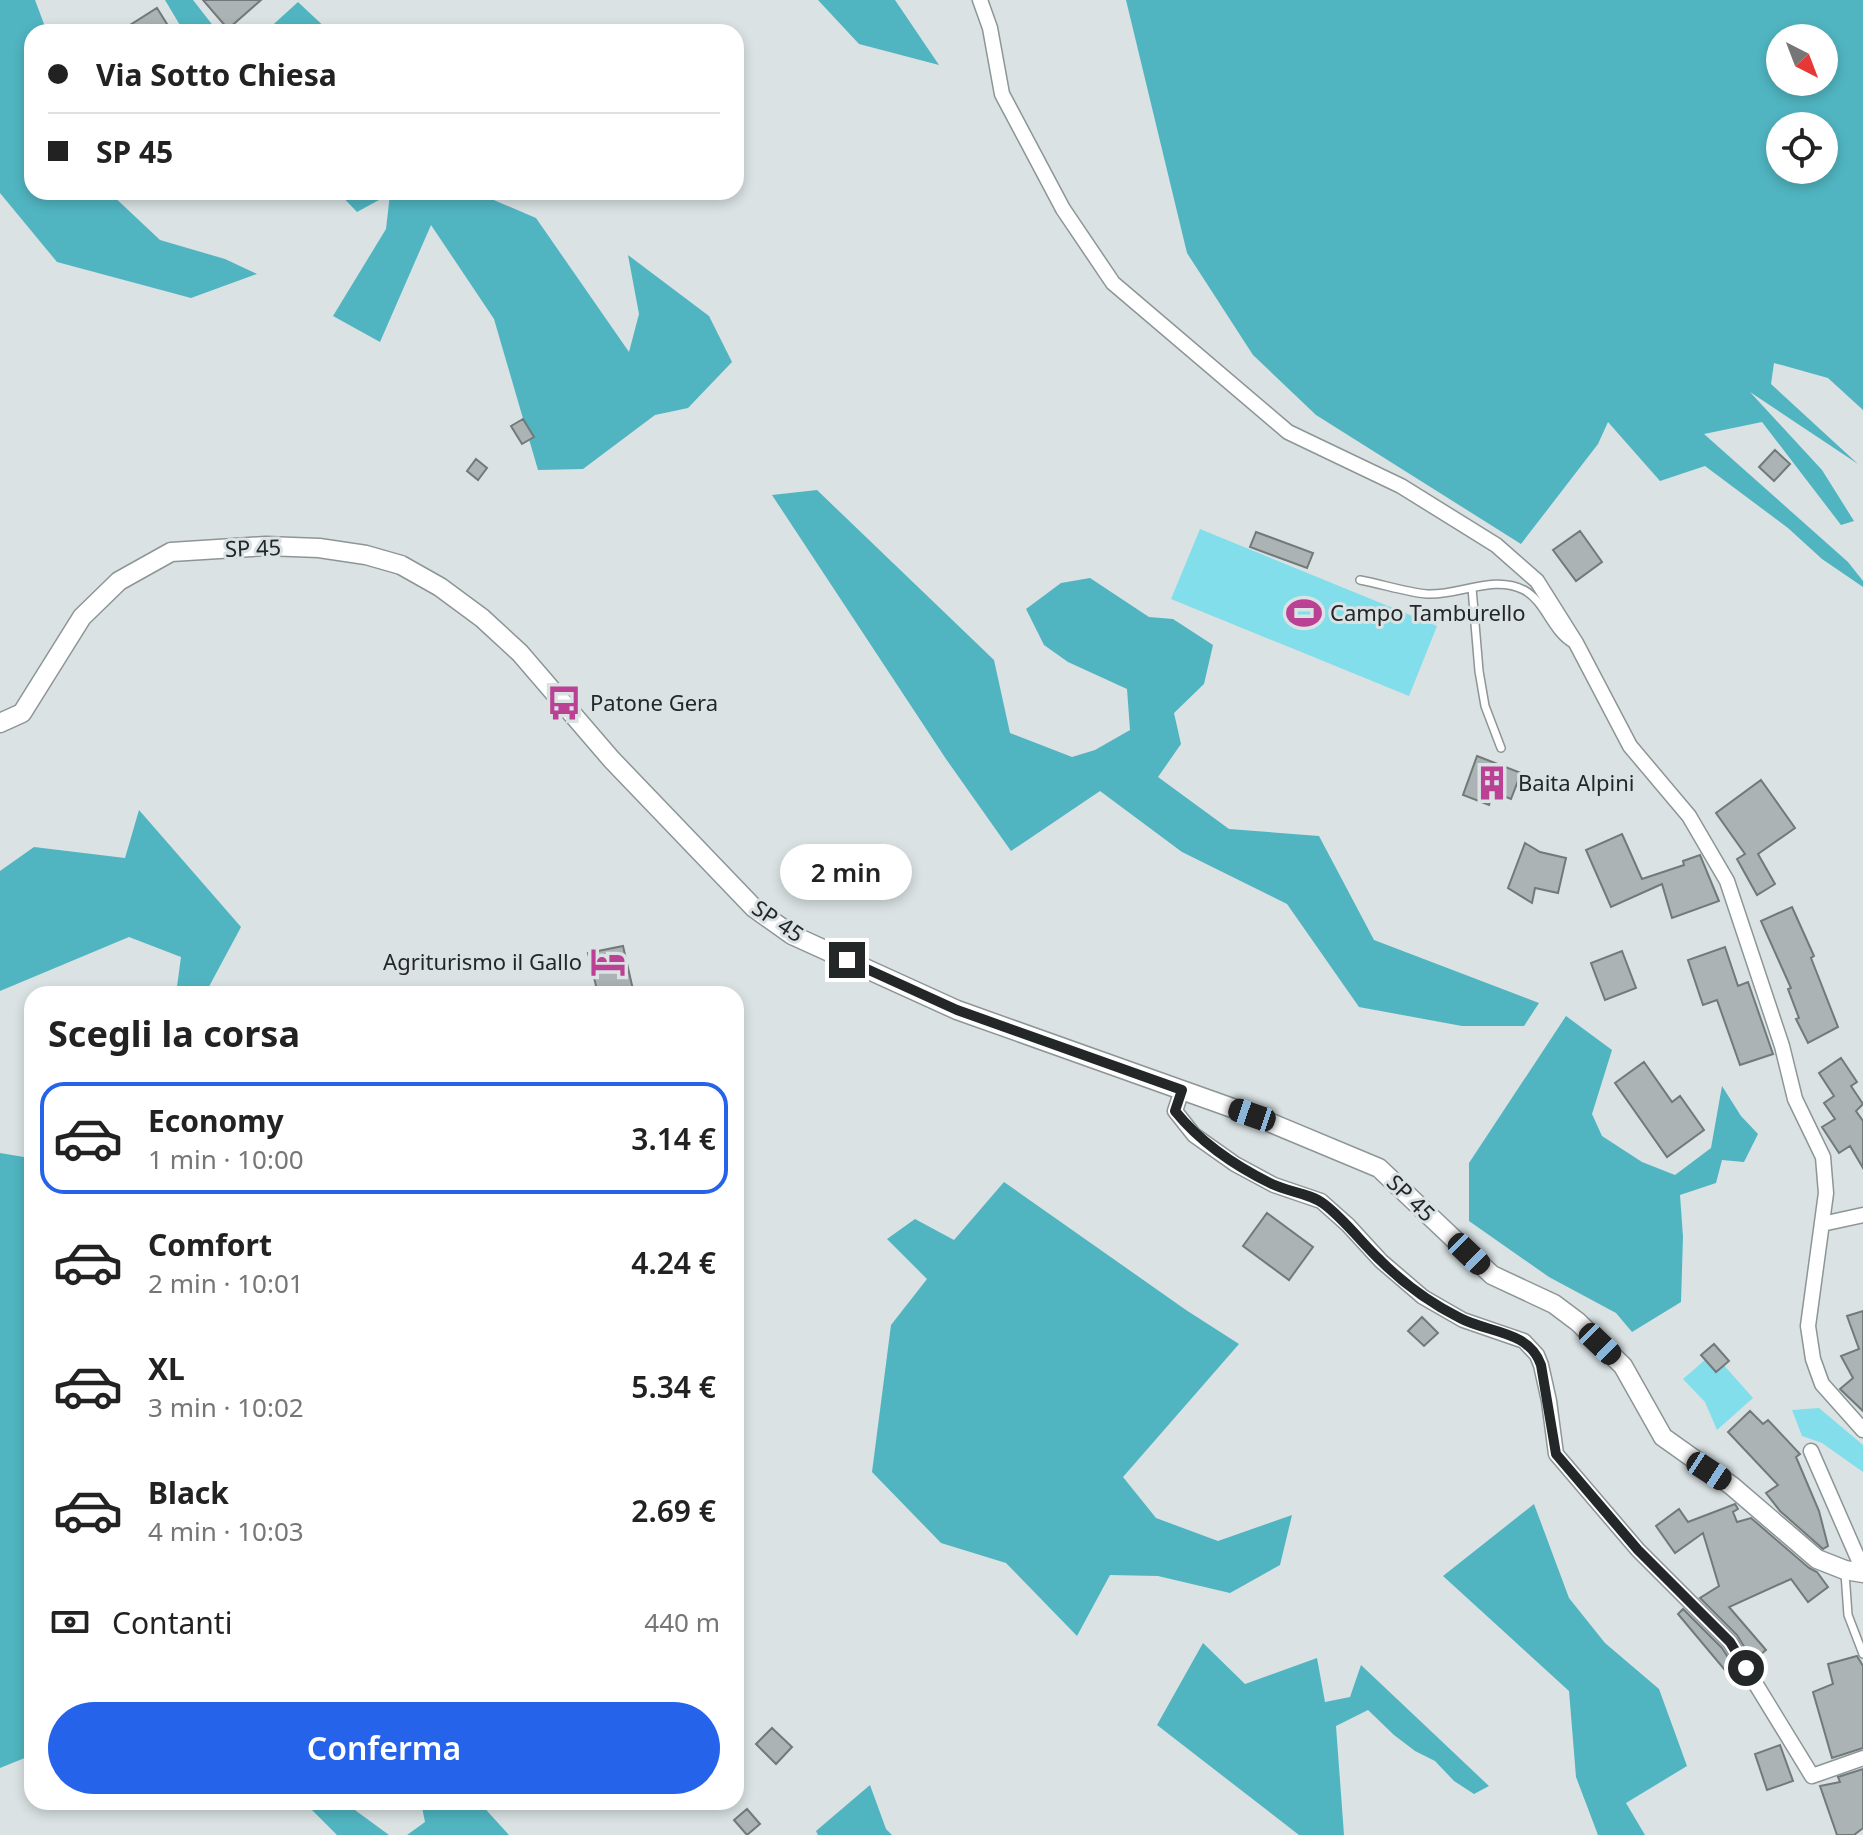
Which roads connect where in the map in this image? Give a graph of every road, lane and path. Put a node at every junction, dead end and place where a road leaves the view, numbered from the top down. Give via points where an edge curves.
1 (980, 0) edge
2 (1360, 580) dead end
3 (1472, 588) junction
4 (1579, 647) junction
5 (0, 723) edge
6 (1501, 748) dead end
7 (1182, 1090) junction
8 (1863, 1215) edge
9 (1822, 1224) junction
10 (1837, 1401) junction
11 (1863, 1416) edge
12 (1863, 1430) edge
13 (1811, 1451) dead end
14 (1857, 1571) edge
15 (1863, 1654) edge
16 (1863, 1758) edge

1 - 4 street via 1002,94 1063,209 1113,283 1288,432 1401,486 1496,545 1537,581
2 - 3 lane via 1425,594
3 - 4 lane via 1503,584 1527,592 1563,638
3 - 6 lane via 1485,706
4 - 9 street via 1630,746 1689,816 1727,881 1795,1099 1823,1157
5 - 7 street, SP 45 via 22,713 82,617 119,581 171,552 319,548 401,565 482,618 520,653 612,760 754,908 792,935 957,1010
7 - 14 street, SP 45 via 1379,1168 1492,1275 1554,1304 1589,1333 1623,1366 1663,1437 1732,1486 1817,1559
7 - 16 street via 1175,1111 1194,1135 1274,1185 1321,1201 1423,1297 1463,1320 1524,1341 1541,1365 1556,1454 1638,1550 1730,1642 1812,1776
8 - 9 street
9 - 10 street via 1808,1326 1822,1384
10 - 11 street
10 - 12 street
13 - 14 street
14 - 15 lane via 1848,1615

